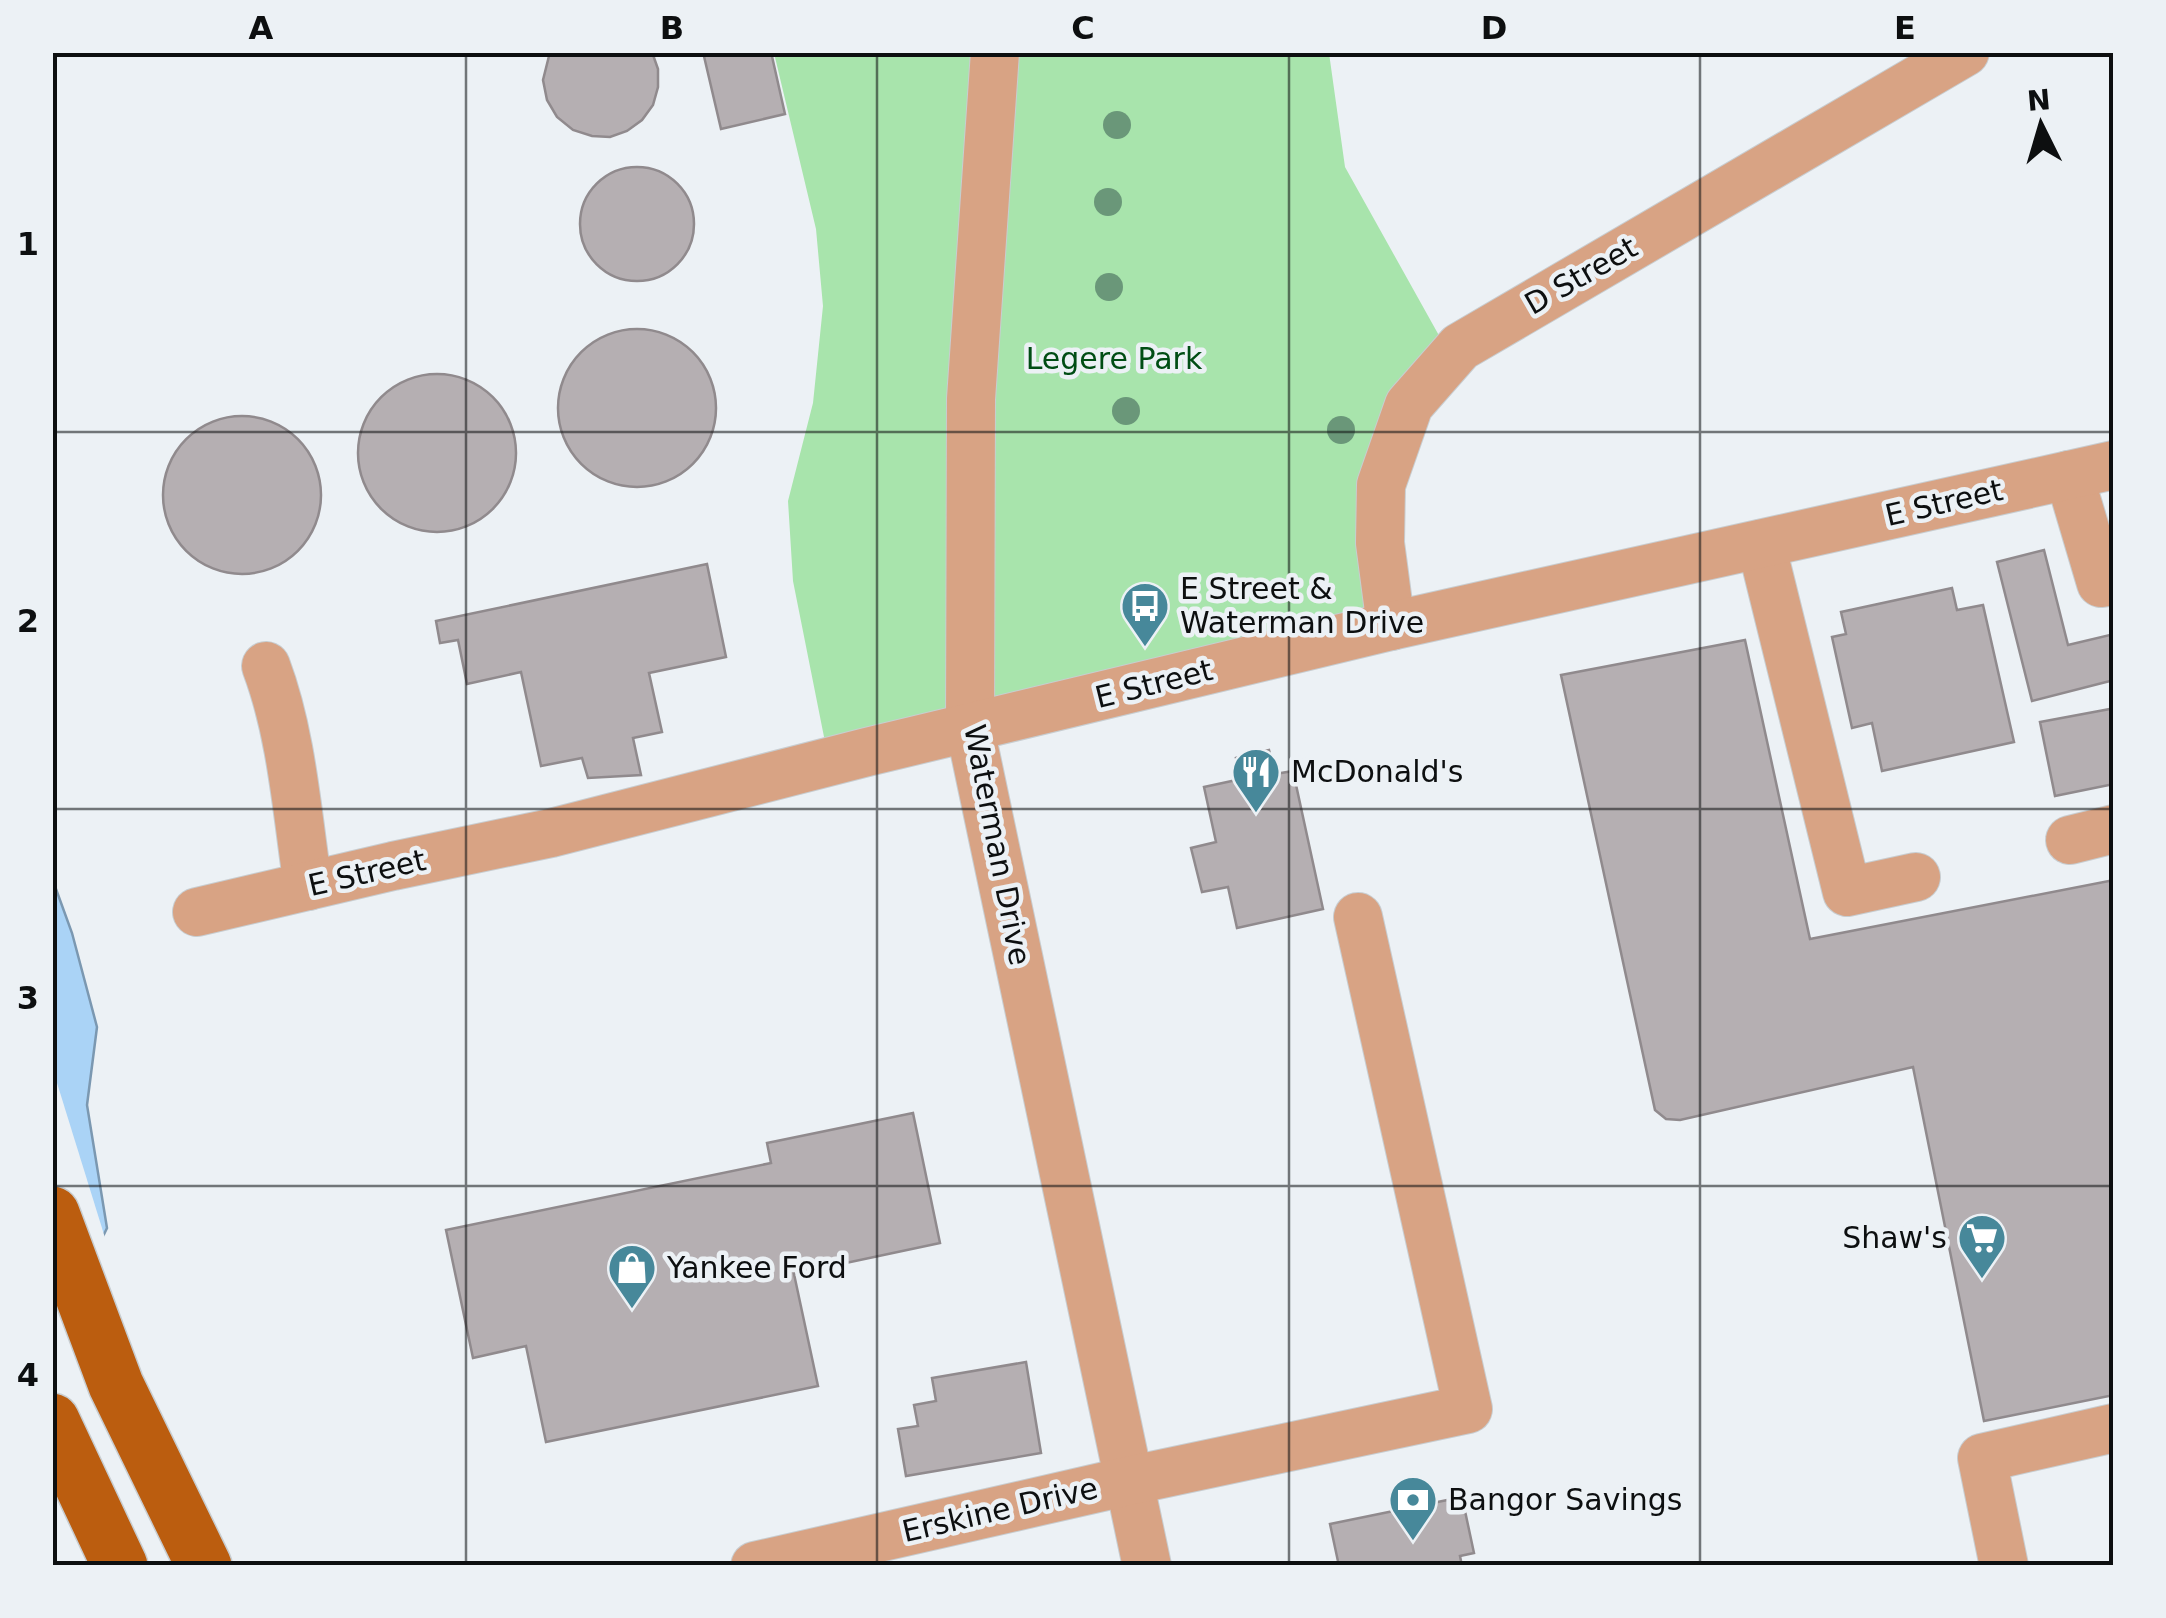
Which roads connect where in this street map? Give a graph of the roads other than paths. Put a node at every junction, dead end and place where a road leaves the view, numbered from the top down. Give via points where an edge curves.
1 (995, 52) edge
2 (1965, 52) edge
3 (2091, 470) edge
4 (1761, 544) junction
5 (2114, 581) edge
6 (1391, 626) junction
7 (266, 666) dead end
8 (970, 728) junction
9 (1916, 877) dead end
10 (308, 886) junction
11 (198, 912) dead end
12 (1358, 917) dead end
13 (52, 1214) edge
14 (52, 1421) edge
15 (2114, 1428) edge
16 (1128, 1481) junction
17 (202, 1563) edge
18 (120, 1566) edge
19 (754, 1566) edge
20 (1148, 1566) edge
21 (2004, 1566) edge

1 - 8 street, Waterman Drive via 971,398
2 - 6 street, D Street via 1460,346 1409,405 1382,484 1380,543
3 - 4 street, E Street
3 - 5 street via 2101,583
4 - 6 street, E Street
4 - 9 street via 1846,892
6 - 8 street, E Street
7 - 10 street
8 - 10 street, E Street via 551,834
8 - 16 street, Waterman Drive
10 - 11 street, E Street
12 - 16 street, Erskine Drive via 1468,1408
13 - 17 main road via 116,1385
14 - 18 main road
15 - 21 street via 1982,1458
16 - 19 street, Erskine Drive
16 - 20 street, Waterman Drive

